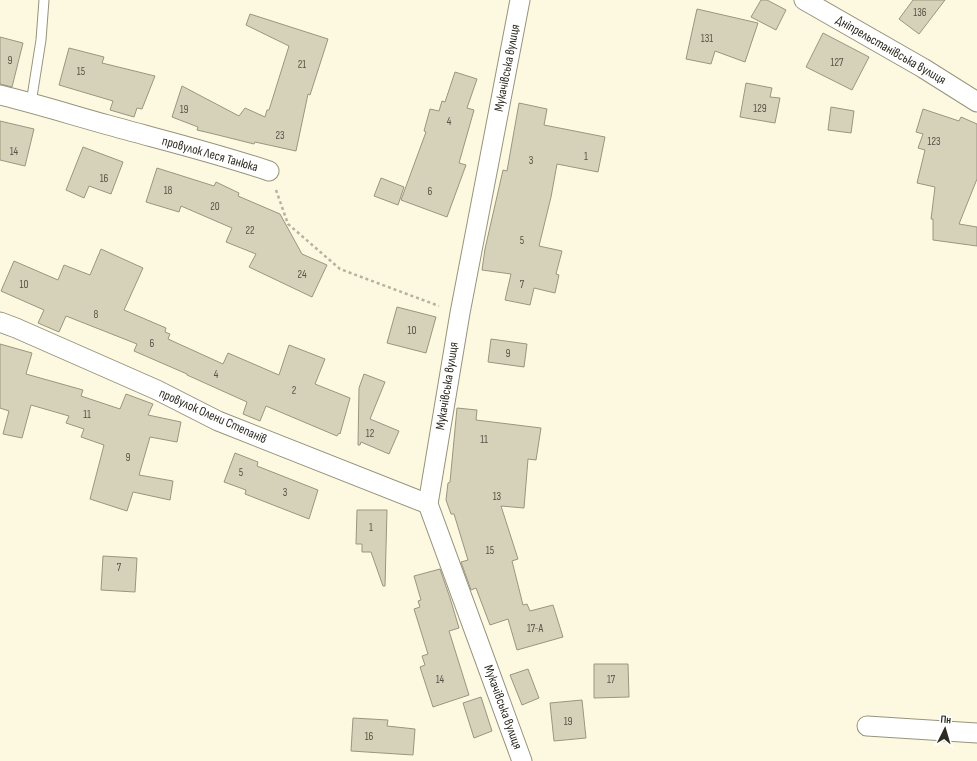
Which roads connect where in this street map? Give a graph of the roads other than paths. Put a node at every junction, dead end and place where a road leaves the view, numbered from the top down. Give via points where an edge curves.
1 (44, 0) edge
2 (520, 0) edge
3 (804, 0) edge
4 (0, 96) edge
5 (977, 102) edge
6 (31, 103) junction
7 (269, 171) road end
8 (0, 322) edge
9 (428, 504) junction
10 (867, 726) dead end
11 (977, 733) edge
12 (522, 761) edge

1 - 6 lane via 41,40
2 - 9 street, Мукачівська вулиця via 460,313
3 - 5 street, Дніпрельстанівська вулиця
4 - 6 street, провулок Леся Танюка
6 - 7 street, провулок Леся Танюка via 222,155
8 - 9 street, провулок Олени Степанів via 150,387 218,421
9 - 12 street, Мукачівська вулиця
10 - 11 street

